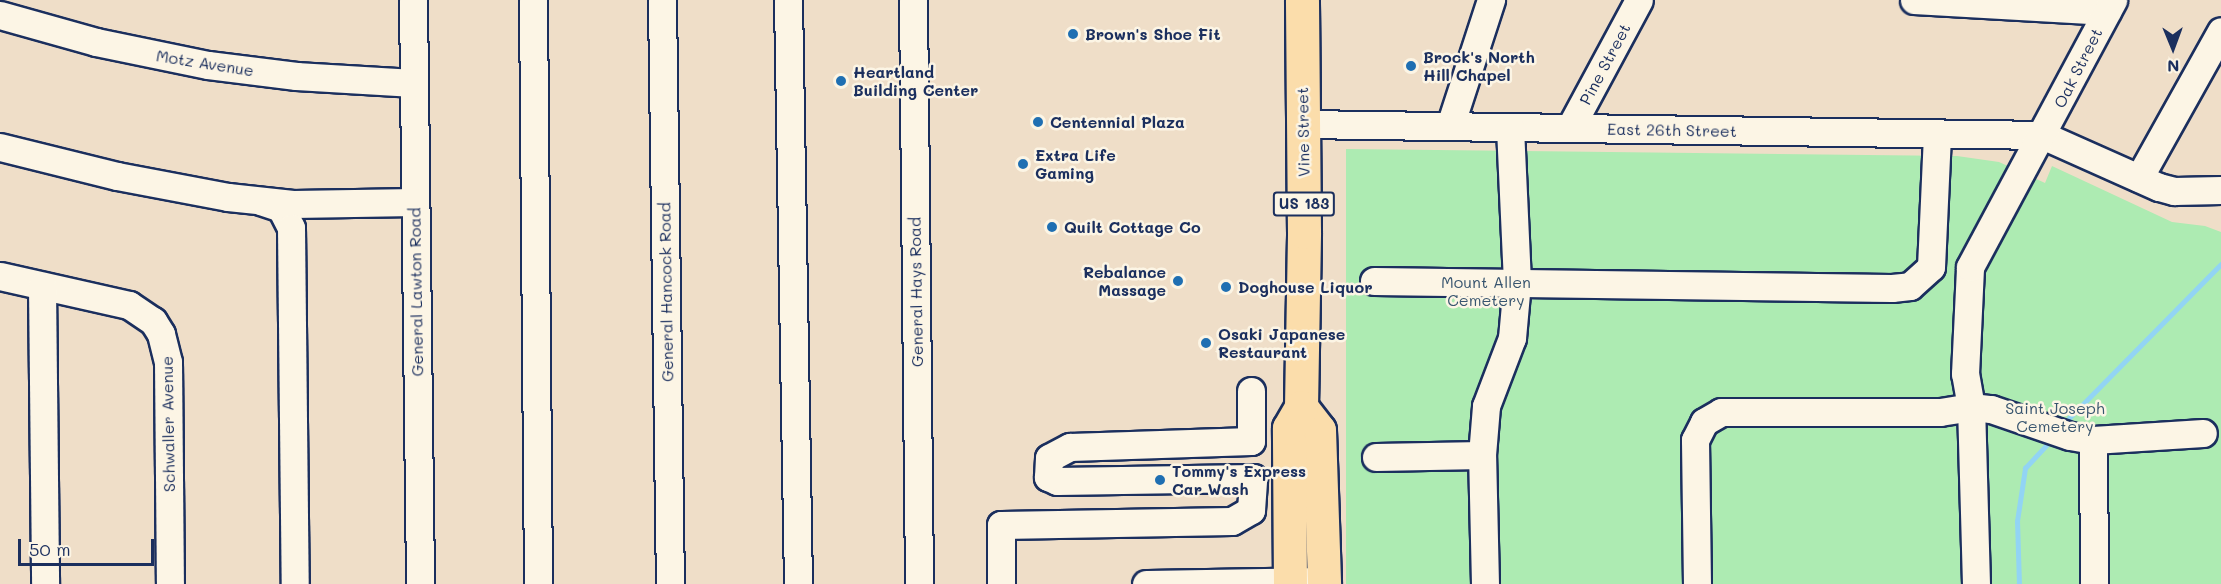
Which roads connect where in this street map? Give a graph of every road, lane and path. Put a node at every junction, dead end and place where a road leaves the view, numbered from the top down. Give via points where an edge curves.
1 (413, 0) edge
2 (533, 0) edge
3 (662, 0) edge
4 (788, 0) edge
5 (913, 0) edge
6 (1302, 0) edge
7 (1491, 0) edge
8 (1639, 0) edge
9 (1914, 0) edge
10 (2102, 4) edge
11 (0, 15) edge
12 (2221, 31) edge
13 (414, 83) junction
14 (1302, 124) junction
15 (1450, 126) junction
16 (1510, 127) junction
17 (1570, 128) junction
18 (1937, 134) junction
19 (2042, 135) junction
20 (0, 147) edge
21 (2139, 178) junction
22 (2221, 190) edge
23 (262, 201) junction
24 (415, 202) junction
25 (327, 204) junction
26 (291, 228) junction
27 (0, 276) edge
28 (1374, 281) dead end
29 (1517, 282) junction
30 (42, 286) junction
31 (1251, 391) dead end
32 (1301, 407) junction
33 (1971, 407) junction
34 (2204, 433) dead end
35 (2093, 440) junction
36 (1482, 455) junction
37 (1376, 457) dead end
38 (1290, 583) edge
39 (1324, 583) edge
40 (45, 584) edge
41 (170, 584) edge
42 (295, 584) edge
43 (420, 584) edge
44 (538, 584) edge
45 (670, 584) edge
46 (798, 584) edge
47 (919, 584) edge
48 (1001, 584) edge
49 (1146, 584) edge
50 (1485, 584) edge
51 (1697, 584) edge
52 (1976, 584) edge
53 (2094, 584) edge

1 - 13 street, General Lawton Road
2 - 44 street
3 - 45 street, General Hancock Road
4 - 46 street
5 - 47 street, General Hays Road
6 - 14 main road, Vine Street / US 183
7 - 15 street
8 - 17 street, Pine Street
9 - 10 street
10 - 19 street, Oak Street
11 - 13 street, Motz Avenue via 96,42 208,65 297,76
12 - 21 street
13 - 24 street, General Lawton Road
14 - 15 street, East 26th Street
14 - 32 main road, Vine Street / US 183
15 - 16 street, East 26th Street
16 - 17 street, East 26th Street
16 - 29 street
17 - 18 street, East 26th Street
18 - 19 street, East 26th Street
18 - 29 street via 1931,267 1910,286
19 - 21 street
19 - 33 street, Oak Street via 1970,267 1965,374
20 - 23 street via 117,176
21 - 22 street via 2174,191
23 - 25 street
23 - 26 street via 280,208
24 - 25 street
24 - 43 street, General Lawton Road
25 - 26 street via 303,211
26 - 42 street
27 - 30 street, Schwaller Avenue
28 - 29 street
29 - 36 street via 1512,338 1486,406
30 - 40 street
30 - 41 street, Schwaller Avenue via 129,305 153,321 160,334 168,362
31 - 48 street via 1251,441 1070,447 1048,458 1048,477 1057,481 1253,478 1251,510 1232,521 1001,525
32 - 38 main road, US 183 via 1289,428
32 - 39 main road via 1319,430
33 - 35 street via 1991,409
33 - 51 street via 1940,412 1721,412 1704,422 1695,440
33 - 52 street, Oak Street
34 - 35 street
35 - 53 street
36 - 37 street
36 - 50 street
38 - 39 street
38 - 49 street

